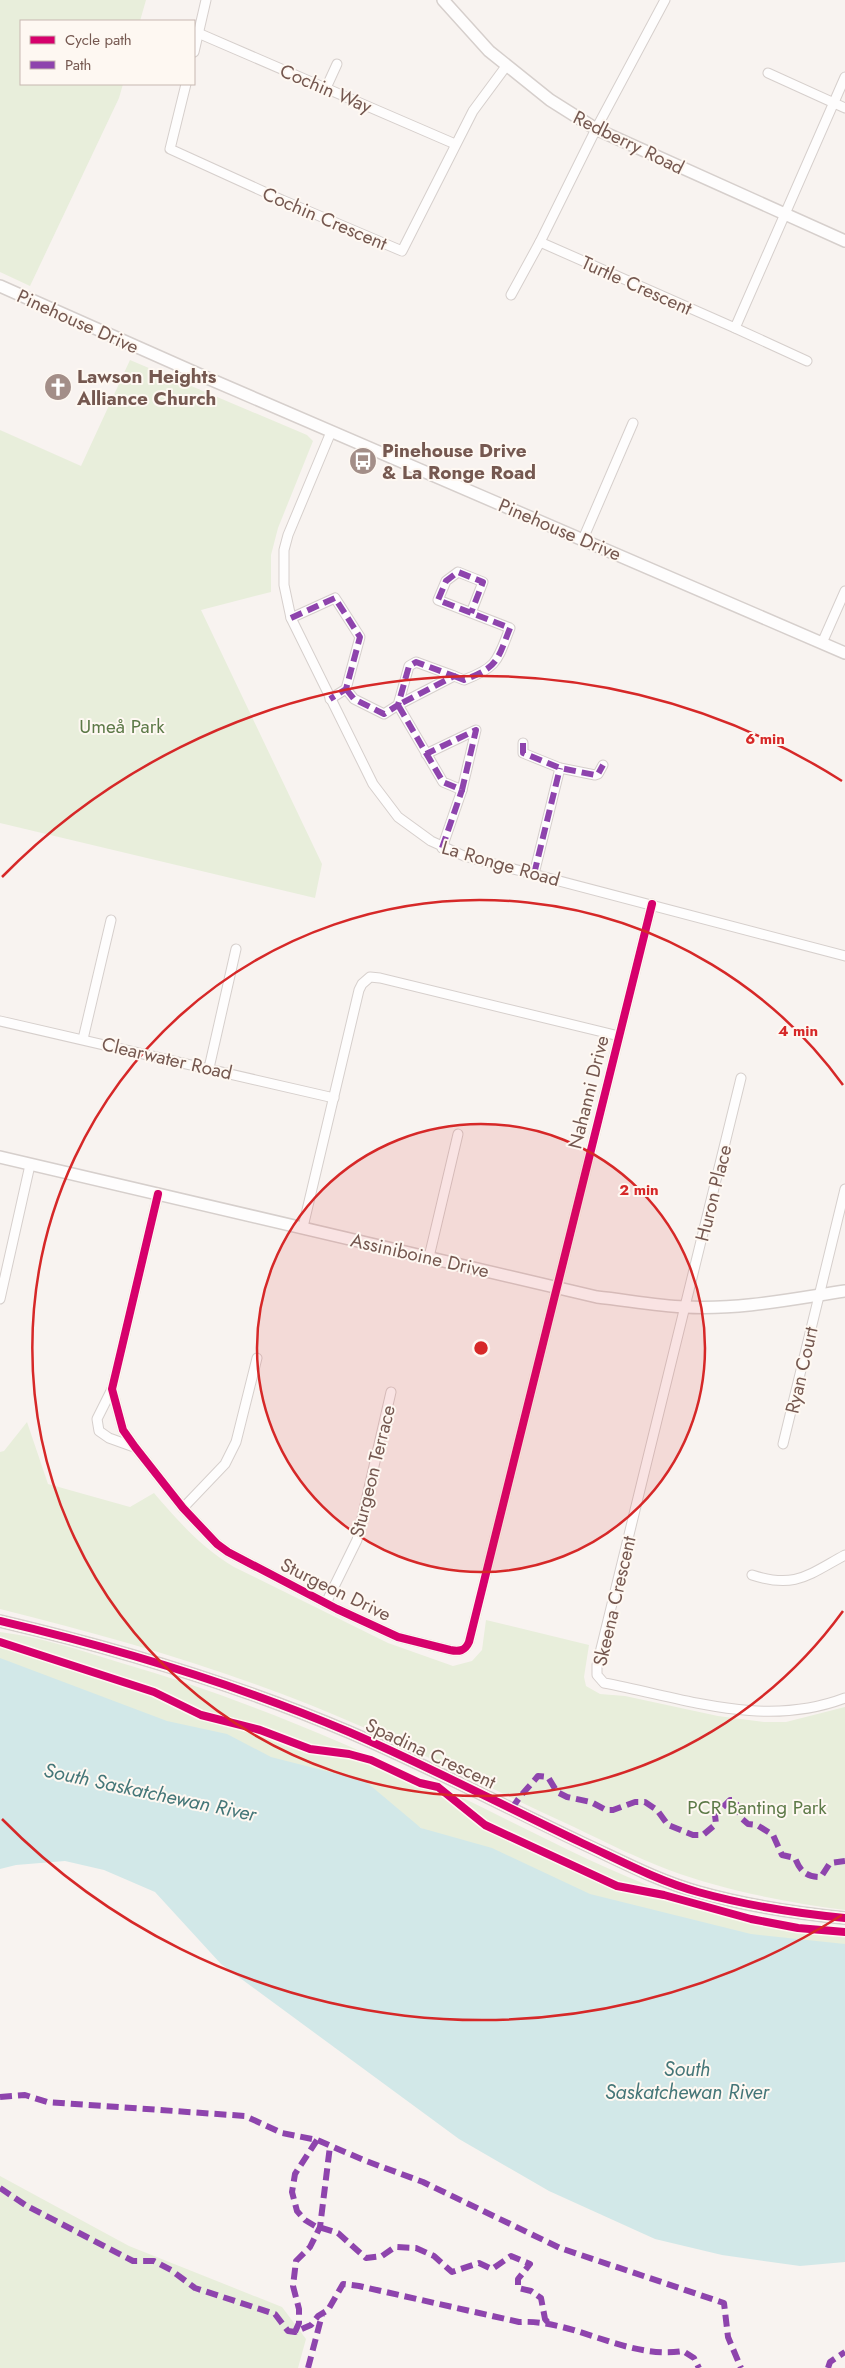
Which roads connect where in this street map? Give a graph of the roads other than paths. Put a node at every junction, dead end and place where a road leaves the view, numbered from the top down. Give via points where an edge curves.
1 (206, 0) edge
2 (443, 0) edge
3 (665, 0) edge
4 (198, 33) junction
5 (195, 47) edge
6 (337, 64) dead end
7 (506, 65) junction
8 (768, 73) dead end
9 (845, 77) edge
10 (186, 85) edge
11 (326, 88) junction
12 (834, 103) junction
13 (845, 108) edge
14 (596, 129) junction
15 (454, 144) junction
16 (786, 214) junction
17 (845, 241) edge
18 (540, 242) junction
19 (0, 286) edge
20 (511, 295) dead end
21 (735, 328) junction
22 (808, 361) dead end
23 (633, 423) dead end
24 (331, 432) junction
25 (583, 539) junction
26 (845, 591) edge
27 (470, 613) junction
28 (292, 618) junction
29 (822, 643) junction
30 (845, 653) edge
31 (454, 676) junction
32 (346, 689) junction
33 (330, 699) junction
34 (398, 705) junction
35 (523, 743) dead end
36 (426, 754) junction
37 (603, 765) dead end
38 (560, 768) junction
39 (462, 790) junction
40 (442, 848) junction
41 (534, 874) junction
42 (652, 904) junction
43 (111, 920) dead end
44 (236, 949) dead end
45 (845, 956) edge
46 (0, 1021) edge
47 (619, 1036) junction
48 (83, 1039) junction
49 (209, 1068) junction
50 (741, 1078) dead end
51 (334, 1098) junction
52 (458, 1134) dead end
53 (0, 1157) edge
54 (30, 1165) junction
55 (845, 1190) edge
56 (158, 1194) junction
57 (303, 1227) junction
58 (430, 1257) junction
59 (557, 1288) junction
60 (845, 1291) edge
61 (818, 1296) junction
62 (0, 1298) edge
63 (684, 1308) junction
64 (257, 1358) dead end
65 (112, 1388) junction
66 (390, 1392) dead end
67 (783, 1444) dead end
68 (135, 1447) junction
69 (183, 1508) junction
70 (845, 1555) edge
71 (752, 1574) dead end
72 (326, 1603) junction
73 (0, 1621) edge
74 (845, 1698) edge
75 (845, 1918) edge

1 - 4 street
2 - 7 street, Redberry Road
3 - 14 street
4 - 5 street
4 - 11 street, Cochin Way
6 - 11 street
7 - 14 street, Redberry Road via 550,100
7 - 15 street, Cochin Crescent
8 - 12 street
9 - 12 street
10 - 15 street, Cochin Crescent via 170,149 402,251
11 - 15 street, Cochin Way
12 - 13 street
12 - 16 street
14 - 16 street, Redberry Road
14 - 18 street
16 - 17 street, Redberry Road
16 - 21 street
18 - 20 street
18 - 21 street, Turtle Crescent
19 - 24 street, Pinehouse Drive
21 - 22 street, Turtle Crescent
23 - 25 street
24 - 25 street, Pinehouse Drive
24 - 28 street, La Ronge Road via 284,550 284,585
25 - 29 street, Pinehouse Drive
26 - 29 street
27 - 27 street via 438,600 446,581 458,572 483,582
27 - 31 street via 510,628 498,660 486,671 464,680
28 - 32 street via 336,598 360,637
28 - 33 street, La Ronge Road
29 - 30 street, Pinehouse Drive
31 - 34 street
31 - 34 street via 416,662 409,666
32 - 33 street
32 - 34 street via 354,699 384,714
33 - 40 street, La Ronge Road via 373,784 390,808
34 - 36 street
35 - 38 street via 523,753
36 - 39 street via 443,782
36 - 39 street via 476,730
37 - 38 street via 594,775
38 - 41 street
39 - 40 street
40 - 41 street, La Ronge Road
41 - 42 street, La Ronge Road
42 - 45 street, La Ronge Road
42 - 47 street, Nahanni Drive
43 - 48 street
44 - 49 street
46 - 48 street, Clearwater Road
47 - 51 street, Nahanni Drive via 370,977 359,990
47 - 59 street, Nahanni Drive
48 - 49 street, Clearwater Road
49 - 51 street, Clearwater Road
50 - 63 street, Huron Place
51 - 57 street, Nahanni Drive
52 - 58 street
53 - 54 street, Assiniboine Drive
54 - 56 street, Assiniboine Drive
54 - 62 street
55 - 61 street, Ryan Court
56 - 57 street, Assiniboine Drive
56 - 65 street, Sturgeon Drive
57 - 58 street, Assiniboine Drive
58 - 59 street, Assiniboine Drive
59 - 63 street, Assiniboine Drive via 597,1297
59 - 72 street, Sturgeon Drive via 468,1646 458,1652 398,1637
60 - 61 street, Assiniboine Drive
61 - 63 street, Assiniboine Drive via 763,1304
61 - 67 street, Ryan Court
63 - 74 street, Skeena Crescent via 597,1675 604,1683 738,1711 797,1711
64 - 69 street via 236,1442 225,1464
65 - 68 street, Sturgeon Drive via 123,1430
65 - 68 street, Sturgeon Drive via 97,1419 99,1431
66 - 72 street, Sturgeon Terrace via 357,1540
68 - 69 street, Sturgeon Drive
69 - 72 street, Sturgeon Drive via 228,1552
70 - 71 street via 788,1582
73 - 75 street, Spadina Crescent via 148,1659 248,1692 357,1736 633,1867 696,1892 776,1911

